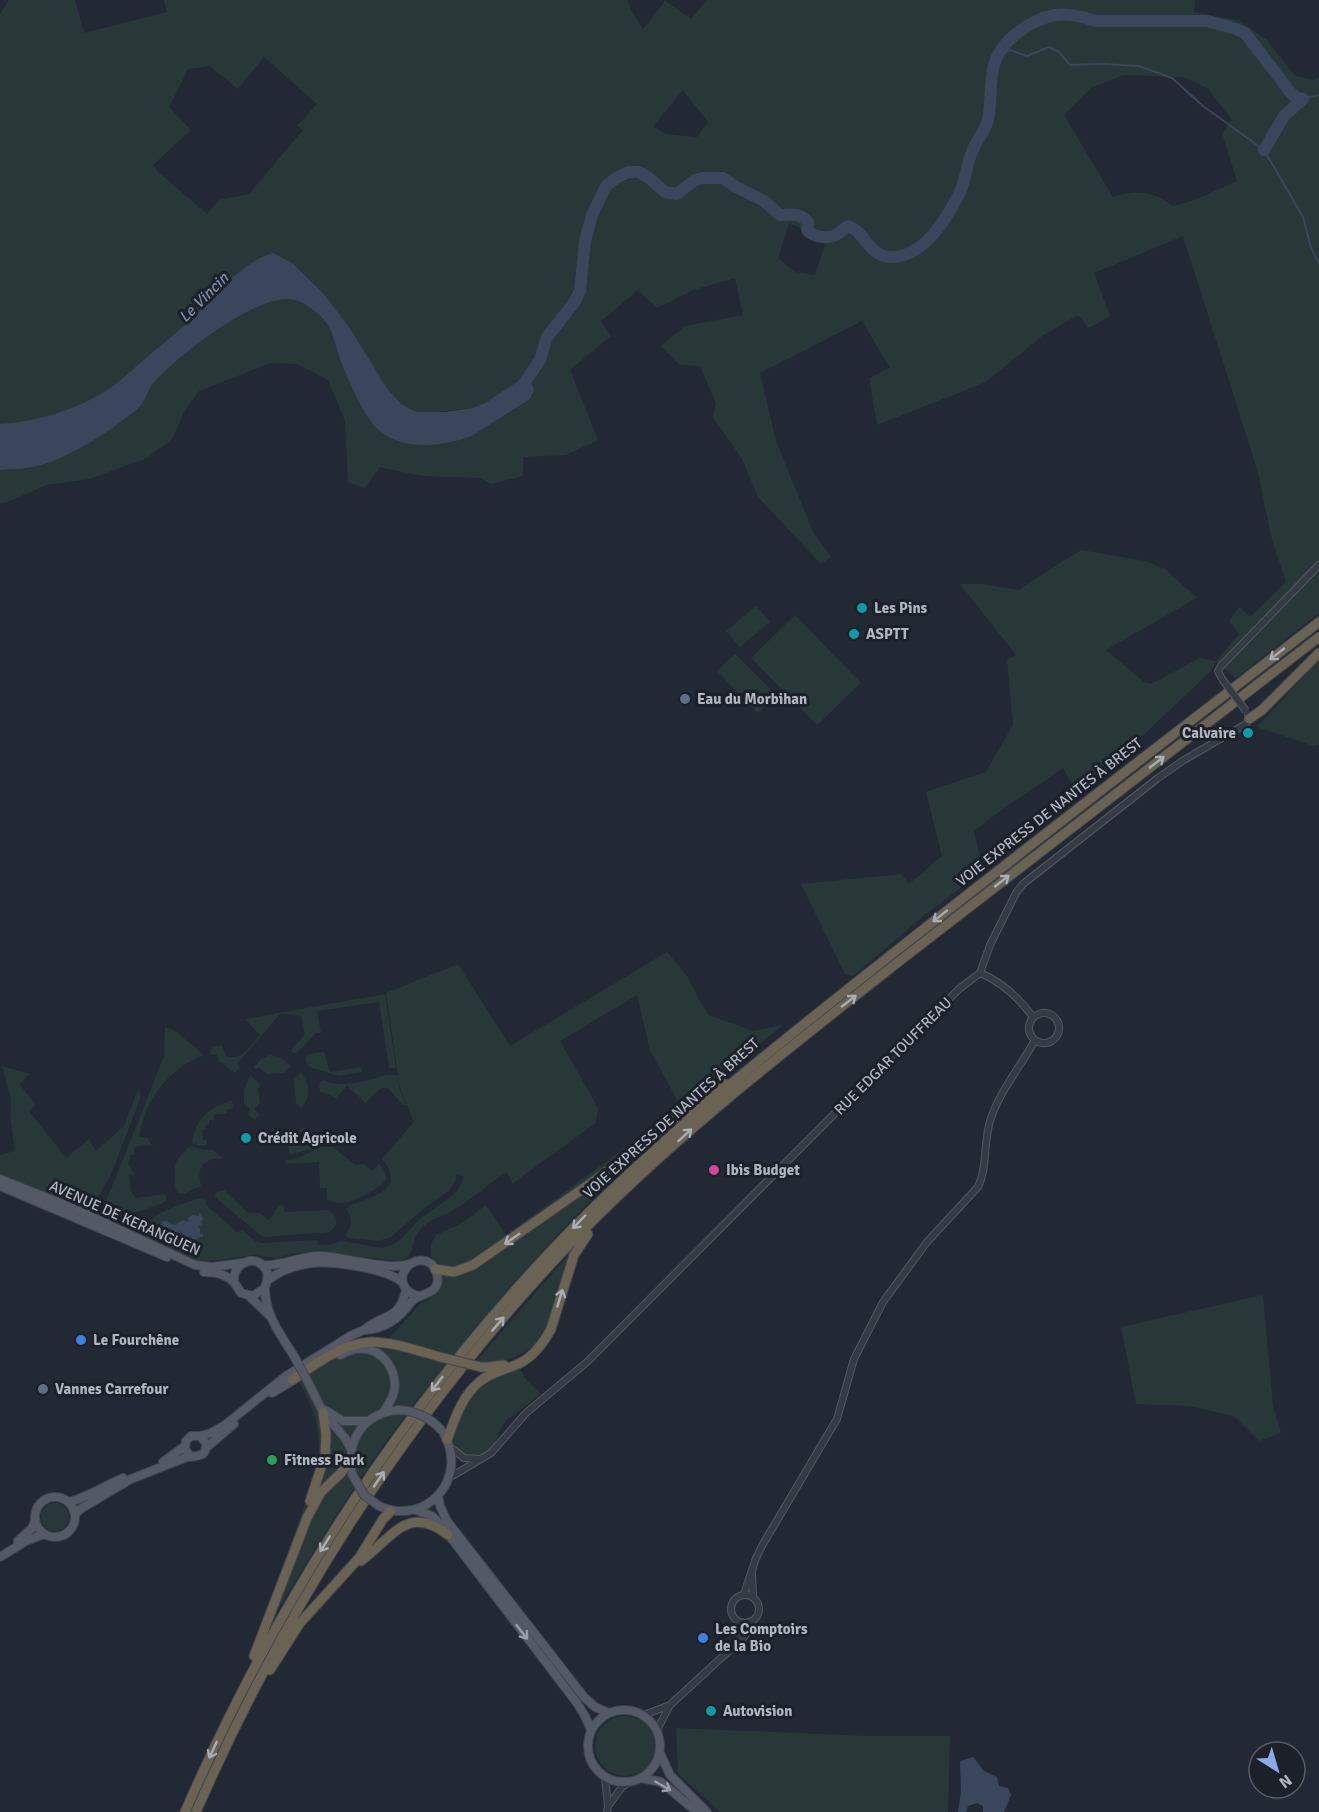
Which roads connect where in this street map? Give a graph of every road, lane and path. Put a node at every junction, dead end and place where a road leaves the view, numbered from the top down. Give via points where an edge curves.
1 (1319, 565) edge
2 (1319, 622) edge
3 (1319, 637) edge
4 (1319, 653) edge
5 (1247, 715) junction
6 (980, 973) junction
7 (1033, 1017) junction
8 (1035, 1040) junction
9 (763, 1056) junction
10 (641, 1175) junction
11 (0, 1179) edge
12 (0, 1186) edge
13 (242, 1263) junction
14 (409, 1264) junction
15 (262, 1265) junction
16 (435, 1269) junction
17 (234, 1282) junction
18 (266, 1284) junction
19 (404, 1286) junction
20 (249, 1296) junction
21 (418, 1296) junction
22 (270, 1316) junction
23 (364, 1330) junction
24 (536, 1350) junction
25 (317, 1357) junction
26 (292, 1380) junction
27 (272, 1393) junction
28 (316, 1397) junction
29 (323, 1412) junction
30 (383, 1413) junction
31 (369, 1421) junction
32 (200, 1436) junction
33 (446, 1439) junction
34 (184, 1446) junction
35 (207, 1447) junction
36 (351, 1449) junction
37 (190, 1456) junction
38 (480, 1460) junction
39 (350, 1461) junction
40 (449, 1478) junction
41 (438, 1496) junction
42 (68, 1502) junction
43 (416, 1510) junction
44 (391, 1511) junction
45 (75, 1514) junction
46 (307, 1518) junction
47 (35, 1521) junction
48 (44, 1534) junction
49 (448, 1535) junction
50 (0, 1555) edge
51 (752, 1573) junction
52 (345, 1574) junction
53 (744, 1594) junction
54 (753, 1596) junction
55 (739, 1622) junction
56 (752, 1622) junction
57 (737, 1643) junction
58 (253, 1691) junction
59 (238, 1697) junction
60 (670, 1704) junction
61 (609, 1713) junction
62 (644, 1715) junction
63 (591, 1730) junction
64 (657, 1730) junction
65 (660, 1753) junction
66 (605, 1777) junction
67 (641, 1778) junction
68 (629, 1782) junction
69 (607, 1809) edge
70 (185, 1812) edge
71 (196, 1812) edge
72 (697, 1812) edge
73 (707, 1812) edge

1 - 5 street, bridge via 1218,670
2 -> 9 highway, VOIE EXPRESS DE NANTES À BREST
10 -> 3 highway, VOIE EXPRESS DE NANTES À BREST via 736,1091 837,1010
4 - 5 highway via 1262,710
5 - 6 street via 1246,724 1158,778 1023,884 990,945
6 - 7 street via 996,980
6 - 38 street, RUE EDGAR TOUFFREAU via 959,989 587,1362 534,1406 500,1445
7 - 8 street via 1029,1026
7 - 8 street via 1048,1012 1060,1026 1058,1035 1050,1042
8 - 51 street via 1001,1094 991,1118 978,1187 927,1242 883,1302 854,1359 837,1419 763,1544
9 -> 16 highway via 743,1066 594,1181 473,1265 453,1272
9 -> 59 highway, VOIE EXPRESS DE NANTES À BREST via 605,1195 462,1352 338,1524
24 -> 10 highway via 552,1329 578,1248 586,1235 634,1188
58 -> 10 highway, VOIE EXPRESS DE NANTES À BREST via 334,1547 417,1426 518,1302
11 - 13 main road, AVENUE DE KERANGUEN via 195,1265
12 - 17 main road, AVENUE DE KERANGUEN via 193,1269 224,1275
13 - 15 main road via 253,1261
13 - 17 main road via 234,1273
14 - 15 main road via 396,1267 321,1256
14 - 16 main road via 422,1261
14 - 19 main road via 404,1270
15 - 18 main road via 267,1272
16 - 21 main road via 436,1286 429,1294
17 - 20 main road via 237,1290
18 - 19 main road via 288,1269 314,1263 377,1270 394,1276
18 - 20 main road via 258,1294
18 - 22 main road
19 - 21 main road
19 - 23 main road via 403,1303 395,1313
20 - 22 main road
21 - 23 main road via 391,1323
22 - 28 main road, bridge
23 - 25 main road
24 - 26 highway, bridge via 503,1365 482,1367 370,1342 331,1356
24 - 33 highway via 473,1388
25 - 27 main road
25 - 32 main road via 286,1376 225,1425
26 - 27 main road
26 - 30 main road via 344,1353 357,1349 371,1351 386,1361 394,1377 393,1394
27 - 35 main road
28 - 29 main road
28 - 31 main road via 338,1419
29 - 36 main road
29 - 46 highway via 325,1456
30 - 31 main road
30 - 33 main road, bridge via 399,1410 421,1414 435,1423
31 - 36 main road
32 - 34 main road via 191,1436
32 - 35 main road
33 - 38 street via 464,1458
33 - 40 main road via 452,1462
34 - 37 main road
34 - 42 main road via 159,1464
35 - 37 main road via 202,1455
36 - 39 main road
37 - 45 main road via 120,1484
38 - 40 street, RUE EDGAR TOUFFREAU
39 - 44 main road, bridge via 352,1474 364,1495
39 - 46 highway via 321,1492
40 - 41 main road
41 - 43 main road
41 - 61 main road via 447,1521 584,1697
42 - 45 main road
42 - 47 main road via 59,1497 47,1498 38,1506
43 - 44 main road
43 - 49 main road via 432,1516
44 - 52 highway
45 - 48 main road via 74,1526 67,1534
46 - 59 highway via 258,1648 238,1687
47 - 48 main road
47 - 50 main road via 23,1538
48 - 50 main road
49 - 52 highway via 431,1524 410,1522
49 -> 63 main road via 577,1703
51 - 53 street
51 - 54 street
52 - 58 highway via 305,1616 263,1683
53 - 54 street
53 - 55 street via 736,1597 730,1608
54 - 56 street via 759,1612
55 - 56 street
55 - 57 street
56 - 57 street
57 - 60 street
58 - 71 highway, VOIE EXPRESS DE NANTES À BREST
59 -> 70 highway, VOIE EXPRESS DE NANTES À BREST
60 - 62 street
60 - 64 street
61 - 62 main road via 620,1709
61 - 63 main road
62 - 64 main road
63 - 66 main road via 589,1755
64 - 65 main road
65 - 67 main road via 652,1769
65 - 73 main road via 670,1775
66 - 68 main road
66 - 69 street
67 - 68 main road
67 -> 72 main road via 661,1782
68 - 69 street

